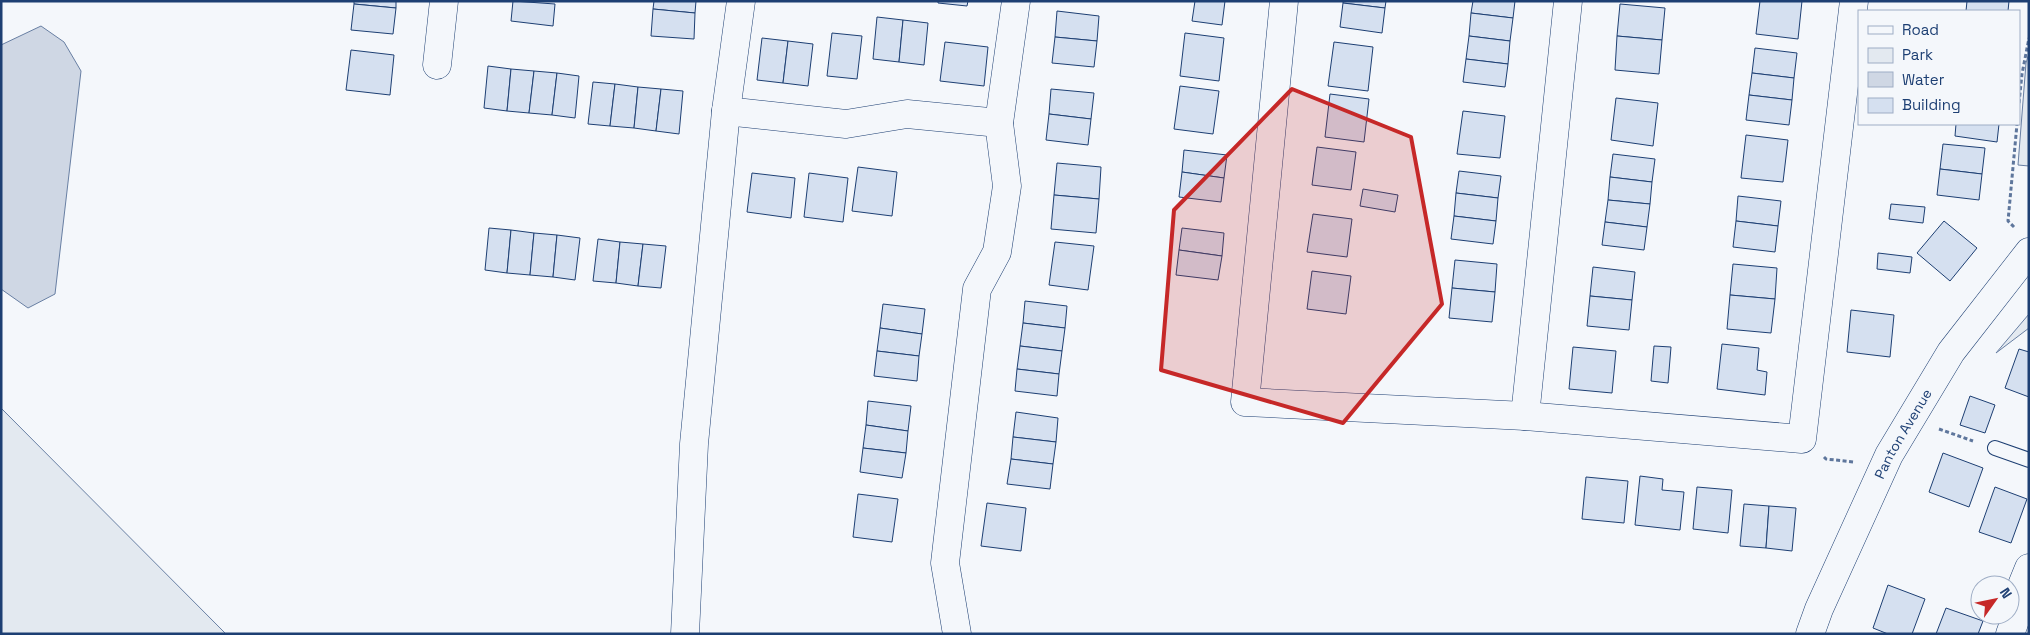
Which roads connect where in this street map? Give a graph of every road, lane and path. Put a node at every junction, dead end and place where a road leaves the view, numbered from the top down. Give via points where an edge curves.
1 (444, 1) edge
2 (741, 1) edge
3 (1016, 1) edge
4 (1284, 1) edge
5 (1568, 1) edge
6 (1854, 1) edge
7 (2029, 38) edge
8 (437, 65) dead end
9 (2020, 93) edge
10 (726, 110) junction
11 (999, 123) junction
12 (2017, 125) edge
13 (2015, 228) dead end
14 (2029, 252) edge
15 (1525, 416) junction
16 (1943, 421) dead end
17 (1938, 428) junction
18 (1933, 437) dead end
19 (1802, 439) junction
20 (1995, 448) joint
21 (2029, 460) edge
22 (1884, 466) junction
23 (2029, 568) edge
24 (685, 634) edge
25 (957, 634) edge
26 (1810, 634) edge
27 (2010, 634) edge

1 - 8 street
2 - 10 street
3 - 11 street
4 - 15 street via 1245,402
5 - 15 street
6 - 19 street
7 - 9 path
10 - 11 street via 846,124 907,114
10 - 24 street via 694,444
11 - 25 street via 1007,186 997,252 977,289 945,563
12 - 13 path via 2008,221
14 - 22 street, Panton Avenue via 1951,352
15 - 19 street
16 - 17 path
17 - 18 path
17 - 20 path
19 - 22 path via 1826,459
20 - 21 lane
22 - 26 street, Panton Avenue
23 - 27 street via 2018,594 2017,615

